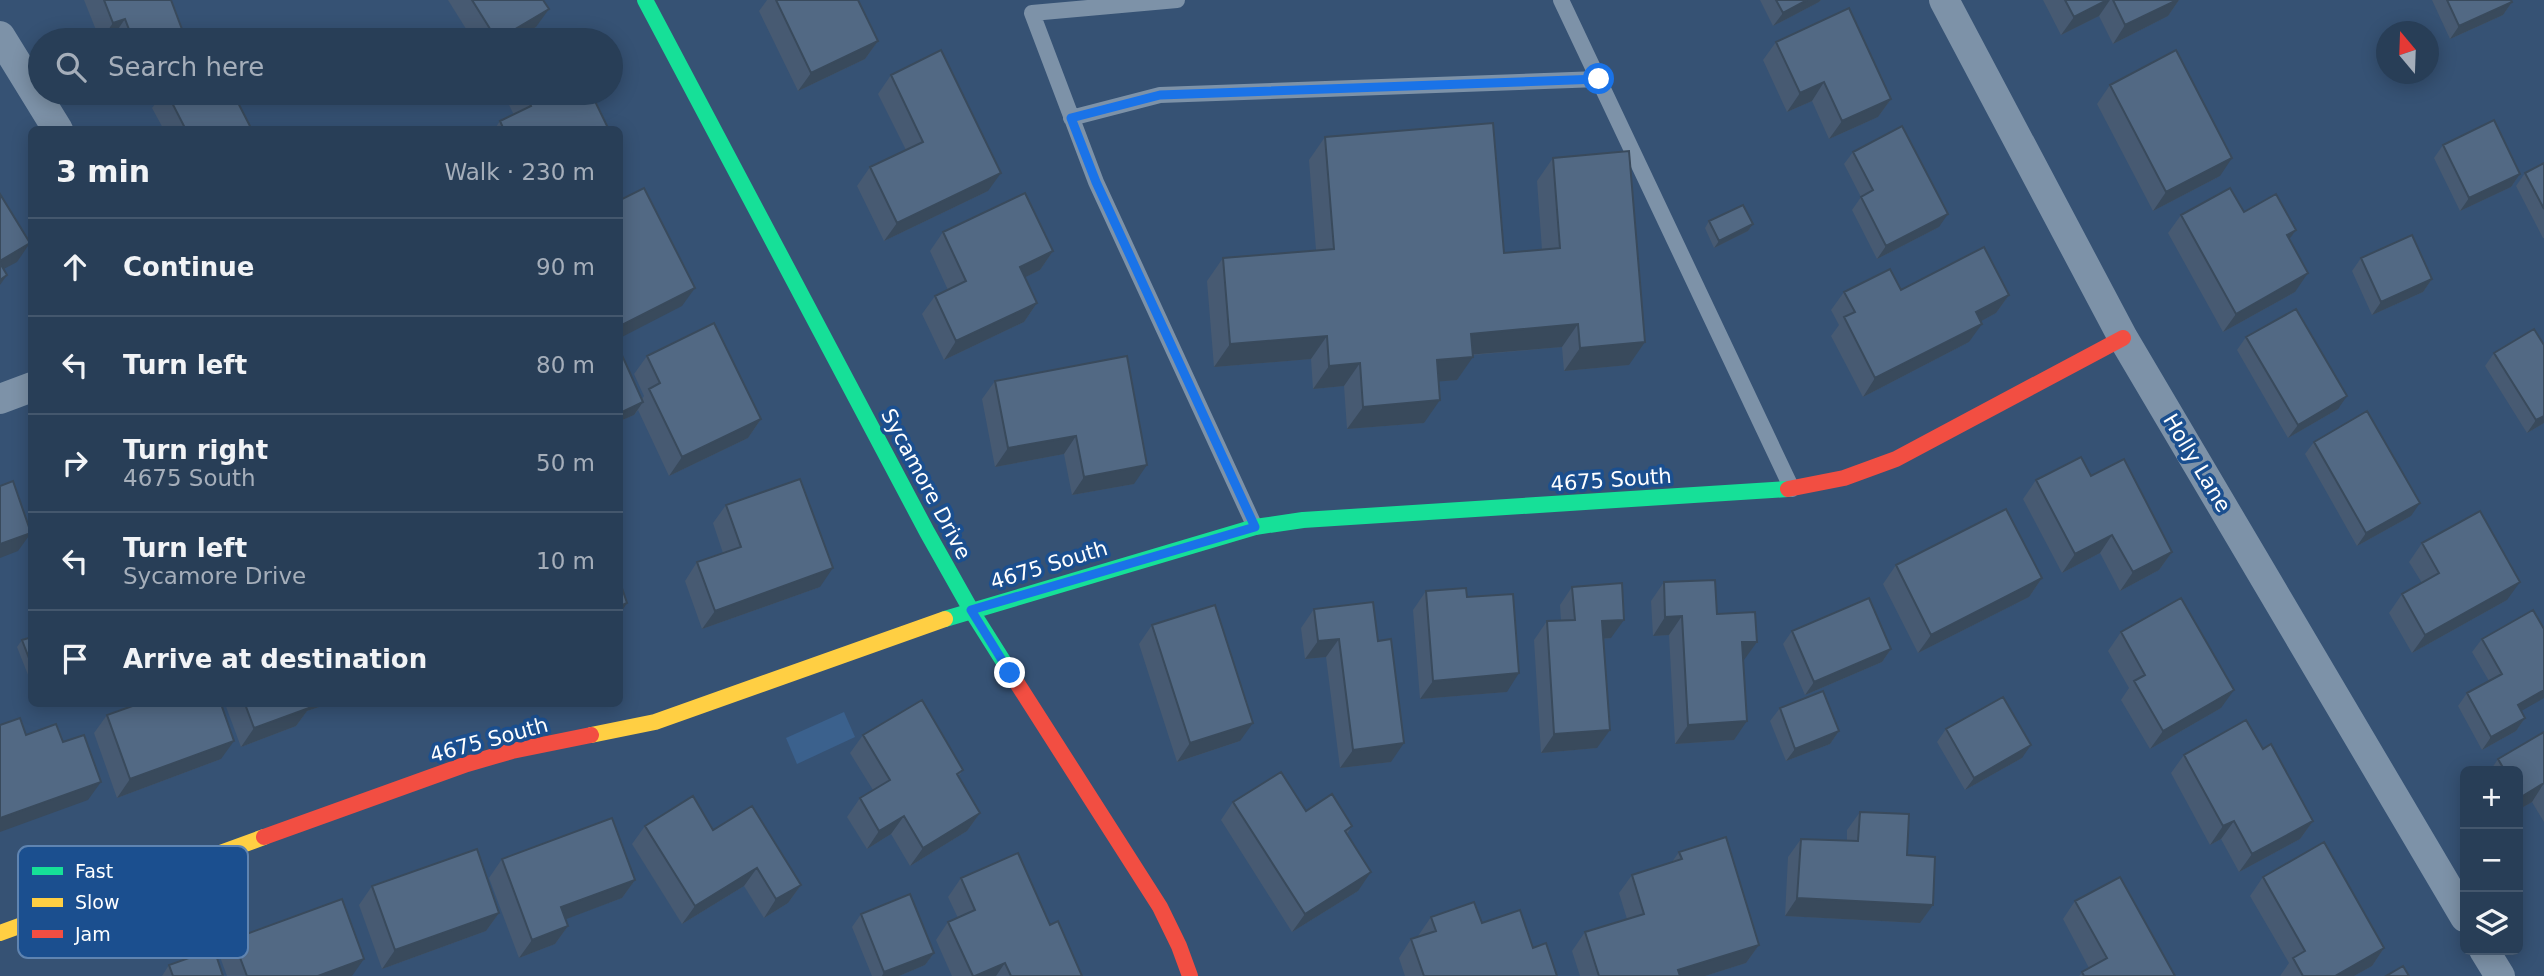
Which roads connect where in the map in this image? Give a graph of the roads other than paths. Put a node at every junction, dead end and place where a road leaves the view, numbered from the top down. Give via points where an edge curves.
1 (645, 0) edge
2 (1177, 0) edge
3 (1561, 0) edge
4 (1944, 0) edge
5 (0, 36) edge
6 (1599, 79) junction
7 (28, 81) edge
8 (43, 105) edge
9 (1071, 118) junction
10 (56, 126) edge
11 (2123, 338) junction
12 (28, 388) edge
13 (0, 399) edge
14 (1792, 489) junction
15 (1255, 527) junction
16 (971, 610) junction
17 (240, 846) edge
18 (2460, 909) edge
19 (18, 926) edge
20 (0, 933) edge
21 (2487, 955) edge
22 (1190, 976) edge
23 (2500, 976) edge

1 - 16 street, Sycamore Drive
2 - 9 lane via 1032,13
3 - 6 lane
4 - 11 street, Holly Lane
5 - 7 street
6 - 9 lane via 1160,95
6 - 14 lane
8 - 10 street
9 - 15 lane
11 - 14 street, 4675 South via 1896,459 1844,478
11 - 18 street, Holly Lane
12 - 13 street
14 - 15 street, 4675 South via 1303,520
15 - 16 street, 4675 South
16 - 17 street, 4675 South via 655,722 467,764
16 - 22 street, Sycamore Drive via 1160,907
19 - 20 street, 4675 South
21 - 23 street

